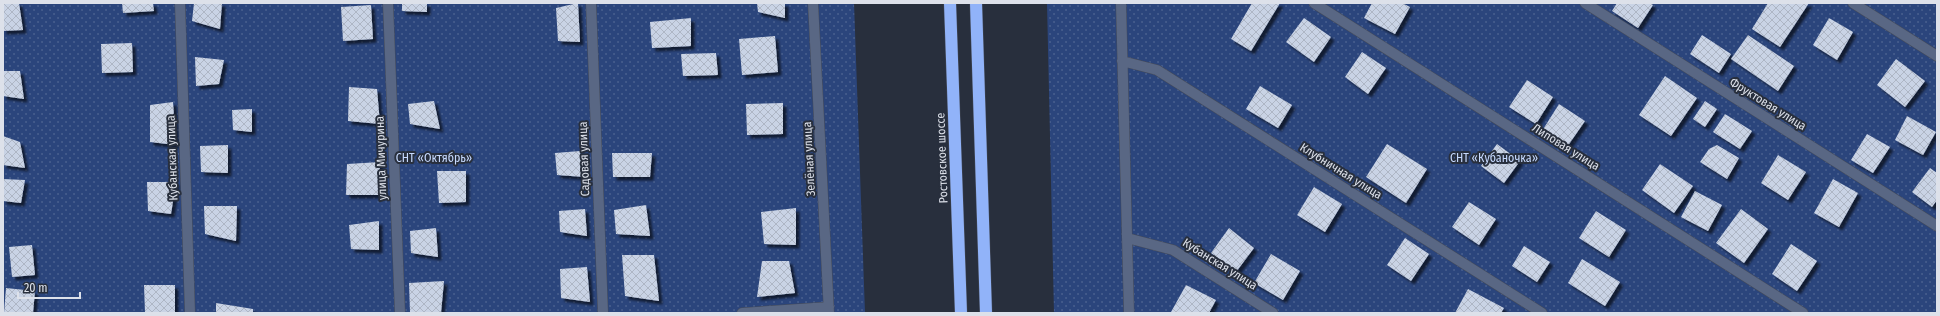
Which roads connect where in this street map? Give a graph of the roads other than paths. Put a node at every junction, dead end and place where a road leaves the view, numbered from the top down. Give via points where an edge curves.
1 (180, 3) edge
2 (388, 3) edge
3 (590, 3) edge
4 (813, 3) edge
5 (950, 3) edge
6 (976, 3) edge
7 (1121, 3) edge
8 (1314, 3) edge
9 (1585, 3) edge
10 (1853, 3) edge
11 (1937, 56) edge
12 (1122, 61) junction
13 (1937, 226) edge
14 (1127, 238) junction
15 (829, 310) edge
16 (190, 313) edge
17 (400, 313) edge
18 (603, 313) edge
19 (742, 313) edge
20 (961, 313) edge
21 (986, 313) edge
22 (1129, 313) edge
23 (1273, 313) edge
24 (1542, 313) edge
25 (1803, 313) edge

1 - 16 street, Кубанская улица
2 - 17 street, улица Мичурина
3 - 18 street, Садовая улица
4 - 15 street, Зелёная улица
5 - 20 highway, Ростовское шоссе
6 - 21 highway
7 - 12 street
8 - 25 street, Липовая улица
9 - 13 street, Фруктовая улица
10 - 11 street
12 - 14 street
12 - 24 street, Клубничная улица via 1157,70
14 - 22 street
14 - 23 street, Кубанская улица via 1173,250
15 - 19 street

